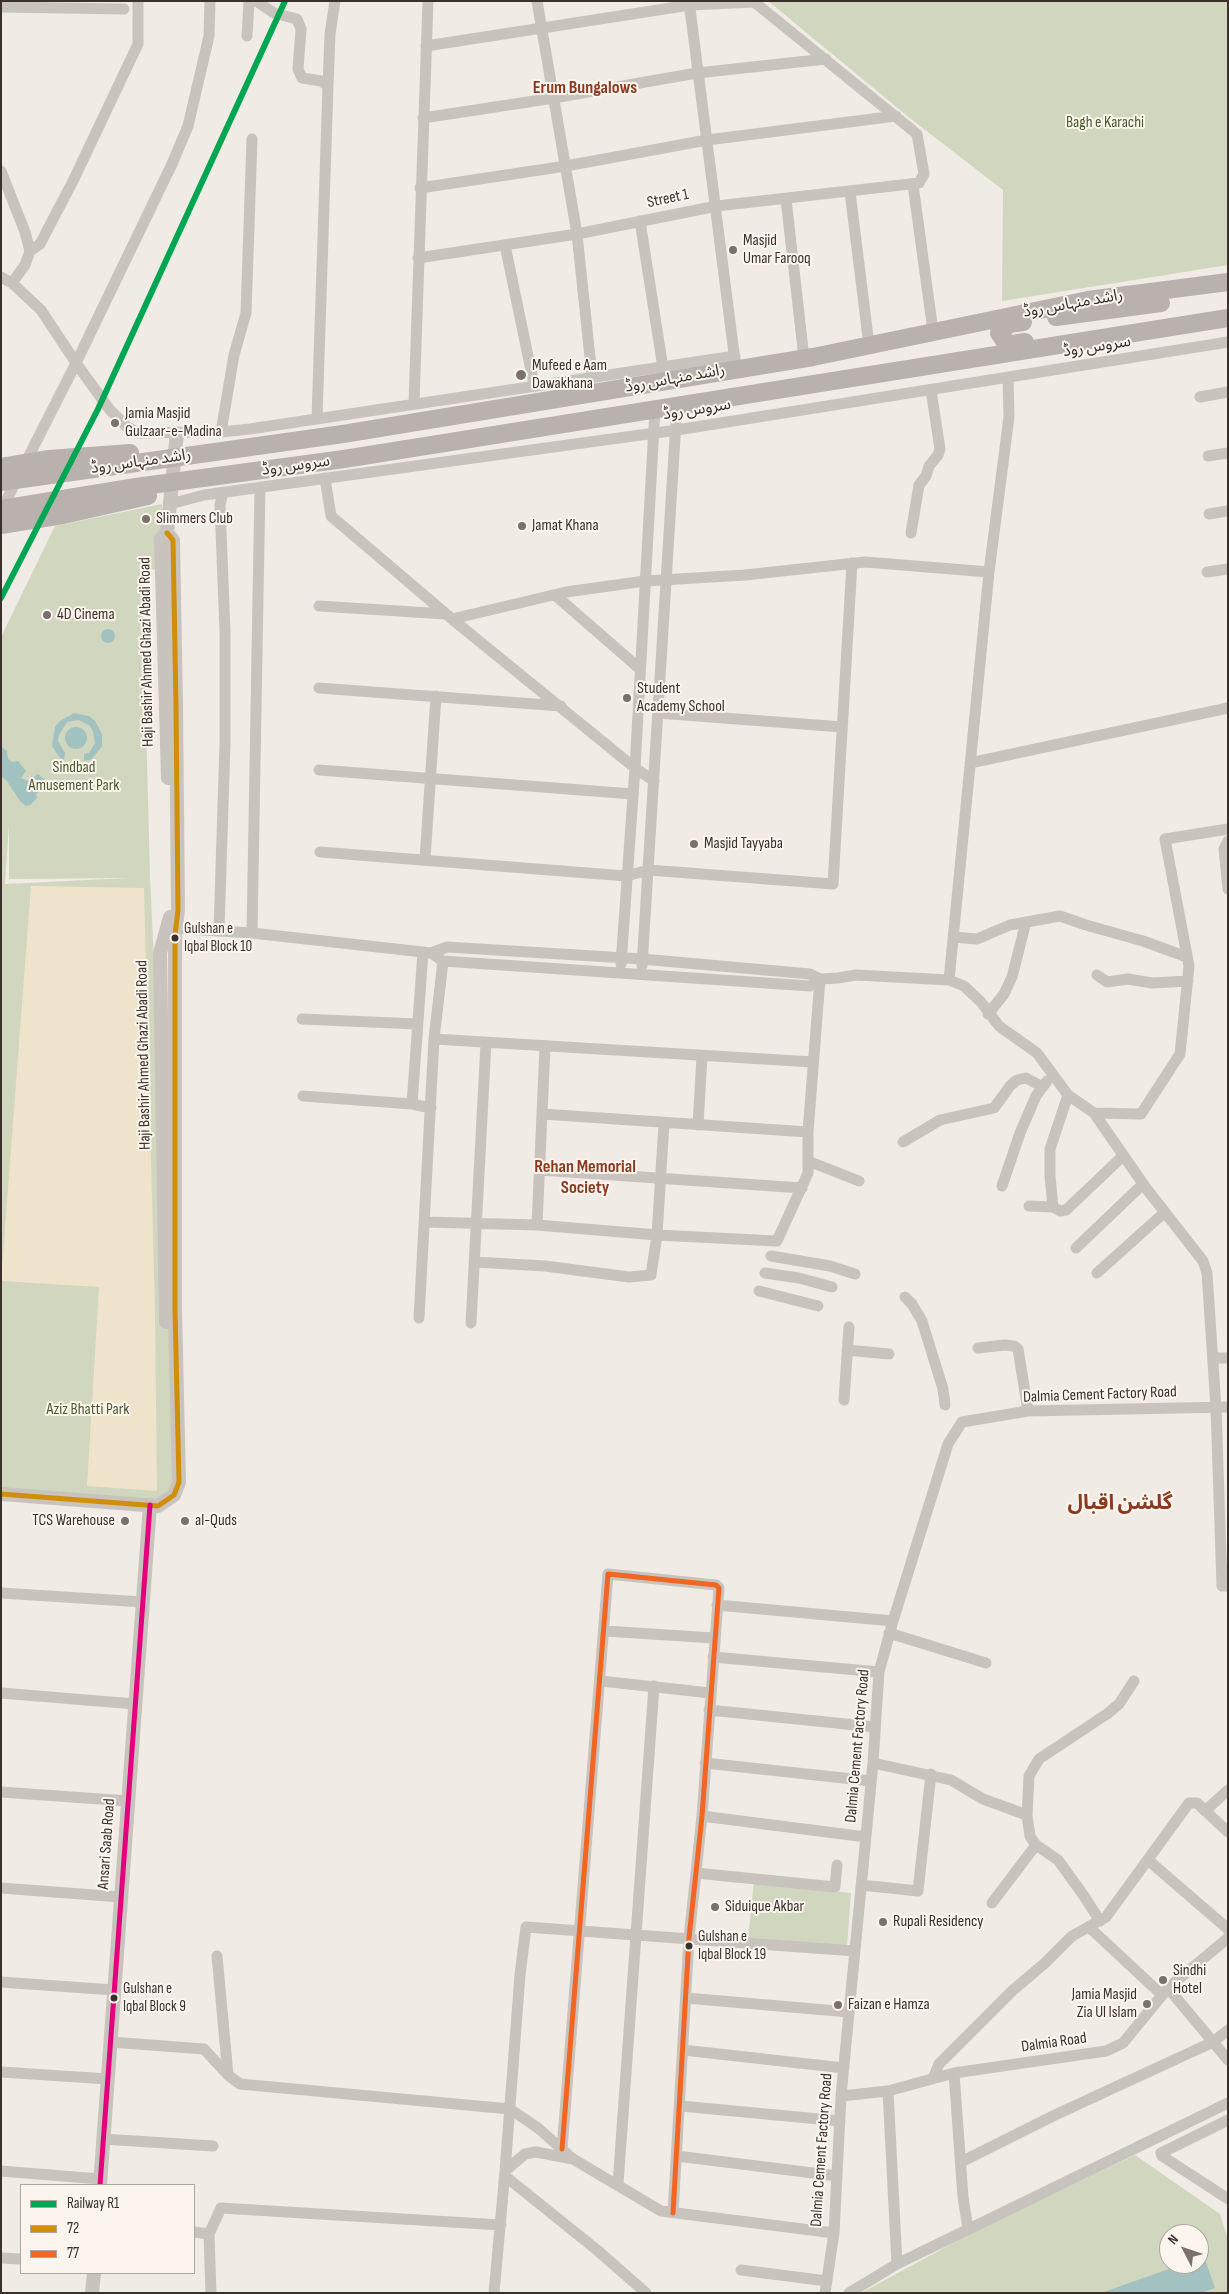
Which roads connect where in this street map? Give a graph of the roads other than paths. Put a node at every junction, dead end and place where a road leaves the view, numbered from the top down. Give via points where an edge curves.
1 (138, 1) edge
2 (210, 1) edge
3 (249, 1) edge
4 (256, 1) edge
5 (335, 1) edge
6 (428, 1) edge
7 (537, 1) edge
8 (754, 2) edge
9 (689, 3) edge
10 (1, 7) edge
11 (124, 10) dead end
12 (542, 29) junction
13 (248, 36) dead end
14 (426, 46) junction
15 (826, 59) junction
16 (697, 73) junction
17 (328, 86) junction
18 (554, 98) junction
19 (896, 116) junction
20 (423, 118) junction
21 (252, 139) dead end
22 (707, 140) junction
23 (566, 166) junction
24 (1, 171) edge
25 (918, 182) junction
26 (420, 188) junction
27 (850, 192) junction
28 (786, 198) junction
29 (717, 206) junction
30 (640, 221) junction
31 (577, 234) junction
32 (505, 245) junction
33 (30, 251) junction
34 (418, 258) junction
35 (1, 277) edge
36 (12, 283) junction
37 (1228, 284) edge
38 (1228, 318) edge
39 (1192, 324) junction
40 (933, 331) junction
41 (1228, 342) edge
42 (869, 344) junction
43 (804, 358) junction
44 (736, 362) junction
45 (76, 363) junction
46 (663, 375) junction
47 (592, 376) junction
48 (1008, 377) junction
49 (534, 385) junction
50 (931, 390) junction
51 (1228, 392) edge
52 (1200, 396) dead end
53 (414, 403) junction
54 (677, 406) junction
55 (656, 409) junction
56 (317, 418) junction
57 (677, 430) junction
58 (221, 432) junction
59 (177, 433) junction
60 (655, 433) junction
61 (214, 451) junction
62 (1228, 453) edge
63 (1208, 456) dead end
64 (1, 467) edge
65 (325, 478) junction
66 (196, 480) junction
67 (1, 482) edge
68 (260, 487) junction
69 (223, 492) junction
70 (170, 504) junction
71 (1, 510) edge
72 (1228, 511) edge
73 (1209, 514) dead end
74 (1, 525) edge
75 (911, 533) dead end
76 (852, 563) junction
77 (1228, 569) edge
78 (989, 572) junction
79 (1207, 572) dead end
80 (667, 580) junction
81 (645, 582) junction
82 (555, 594) junction
83 (319, 606) dead end
84 (449, 617) junction
85 (640, 669) junction
86 (319, 688) dead end
87 (436, 696) junction
88 (561, 706) junction
89 (1228, 708) edge
90 (658, 713) junction
91 (842, 727) junction
92 (970, 763) junction
93 (635, 768) junction
94 (319, 770) dead end
95 (430, 779) junction
96 (654, 781) junction
97 (633, 794) junction
98 (1228, 829) edge
99 (1228, 841) edge
100 (320, 852) dead end
101 (425, 859) junction
102 (649, 870) junction
103 (626, 876) junction
104 (1228, 888) edge
105 (1026, 922) junction
106 (172, 926) junction
107 (219, 930) junction
108 (252, 933) junction
109 (954, 937) junction
110 (427, 952) junction
111 (1187, 957) junction
112 (622, 958) junction
113 (642, 958) junction
114 (443, 961) junction
115 (747, 968) junction
116 (620, 973) junction
117 (641, 973) junction
118 (1097, 975) dead end
119 (820, 979) junction
120 (949, 980) junction
121 (745, 981) junction
122 (1188, 981) junction
123 (988, 1014) junction
124 (302, 1019) dead end
125 (417, 1024) junction
126 (434, 1039) junction
127 (486, 1043) junction
128 (545, 1047) junction
129 (702, 1056) junction
130 (812, 1062) junction
131 (1052, 1074) junction
132 (1043, 1087) junction
133 (1068, 1095) junction
134 (303, 1096) dead end
135 (412, 1104) junction
136 (431, 1108) junction
137 (1094, 1113) junction
138 (542, 1114) junction
139 (664, 1123) junction
140 (698, 1125) junction
141 (808, 1132) junction
142 (903, 1142) dead end
143 (1123, 1156) junction
144 (808, 1160) junction
145 (540, 1170) junction
146 (661, 1178) junction
147 (859, 1180) dead end
148 (1143, 1184) junction
149 (1002, 1186) dead end
150 (802, 1188) junction
151 (1029, 1206) dead end
152 (1053, 1207) junction
153 (1165, 1212) junction
154 (425, 1222) junction
155 (477, 1224) junction
156 (538, 1225) junction
157 (658, 1235) junction
158 (1076, 1248) dead end
159 (771, 1256) dead end
160 (475, 1262) junction
161 (765, 1273) dead end
162 (1097, 1273) dead end
163 (855, 1274) dead end
164 (832, 1287) dead end
165 (759, 1291) dead end
166 (905, 1297) dead end
167 (818, 1306) dead end
168 (419, 1318) dead end
169 (471, 1323) dead end
170 (849, 1327) dead end
171 (978, 1348) dead end
172 (847, 1350) junction
173 (889, 1354) dead end
174 (1213, 1358) junction
175 (1228, 1358) edge
176 (844, 1400) dead end
177 (945, 1405) dead end
178 (1222, 1408) edge
179 (1028, 1411) junction
180 (1, 1494) edge
181 (150, 1505) junction
182 (1228, 1586) edge
183 (1, 1594) edge
184 (143, 1602) junction
185 (716, 1605) junction
186 (892, 1621) junction
187 (605, 1631) junction
188 (889, 1633) junction
189 (714, 1638) junction
190 (713, 1657) junction
191 (986, 1663) dead end
192 (879, 1672) junction
193 (600, 1681) junction
194 (1134, 1681) dead end
195 (654, 1686) junction
196 (1, 1693) edge
197 (710, 1693) junction
198 (135, 1704) junction
199 (709, 1710) junction
200 (874, 1727) junction
201 (705, 1763) junction
202 (873, 1763) junction
203 (932, 1774) junction
204 (871, 1781) junction
205 (1228, 1790) edge
206 (1, 1792) edge
207 (128, 1801) junction
208 (1205, 1811) junction
209 (702, 1816) junction
210 (1027, 1816) junction
211 (1228, 1832) edge
212 (866, 1837) junction
213 (1036, 1845) junction
214 (1148, 1860) junction
215 (838, 1865) dead end
216 (696, 1873) junction
217 (862, 1885) junction
218 (1, 1888) edge
219 (121, 1897) junction
220 (992, 1903) dead end
221 (1095, 1924) junction
222 (1228, 1929) edge
223 (580, 1932) junction
224 (636, 1935) junction
225 (689, 1938) junction
226 (1228, 1938) edge
227 (855, 1951) junction
228 (217, 1956) dead end
229 (1, 1982) edge
230 (114, 1990) junction
231 (1165, 1992) junction
232 (686, 1998) junction
233 (849, 2012) junction
234 (1228, 2030) edge
235 (110, 2042) junction
236 (1213, 2042) junction
237 (683, 2050) junction
238 (1228, 2060) edge
239 (844, 2068) junction
240 (1, 2072) edge
241 (954, 2073) junction
242 (228, 2075) junction
243 (933, 2079) junction
244 (108, 2080) junction
245 (888, 2091) junction
246 (841, 2096) junction
247 (1228, 2102) edge
248 (680, 2106) junction
249 (510, 2109) junction
250 (1228, 2120) edge
251 (840, 2121) junction
252 (103, 2139) junction
253 (213, 2146) dead end
254 (562, 2149) junction
255 (677, 2156) junction
256 (573, 2159) junction
257 (961, 2162) junction
258 (1, 2172) edge
259 (505, 2174) junction
260 (837, 2176) junction
261 (100, 2182) edge
262 (618, 2184) junction
263 (1228, 2198) edge
264 (673, 2213) junction
265 (501, 2225) junction
266 (968, 2229) junction
267 (195, 2232) edge
268 (834, 2233) junction
269 (209, 2234) junction
270 (1, 2258) edge
271 (20, 2259) edge
272 (897, 2264) junction
273 (741, 2270) dead end
274 (94, 2274) edge
275 (827, 2281) junction
276 (92, 2293) edge
277 (211, 2293) edge
278 (494, 2293) edge
279 (646, 2293) edge
280 (825, 2293) edge
281 (849, 2293) edge

1 - 33 street via 138,44 73,181 40,244
2 - 45 street via 210,36 188,126
3 - 13 street
4 - 17 street via 274,13 297,19 301,29 298,69 302,78 321,81
5 - 17 street
6 - 14 street
7 - 12 street
8 - 9 street
8 - 15 street
9 - 12 street
9 - 16 street
10 - 11 street
12 - 14 street
12 - 18 street
14 - 20 street
15 - 16 street
15 - 19 street
16 - 18 street
16 - 22 street
17 - 56 street
18 - 20 street
18 - 23 street
19 - 22 street
19 - 25 street via 917,134
20 - 26 street
21 - 58 street via 246,313 234,355
22 - 23 street
22 - 29 street
23 - 26 street
23 - 31 street
24 - 33 street
25 - 27 street, Street 1
25 - 40 street
26 - 34 street
27 - 28 street, Street 1
27 - 42 street
28 - 29 street, Street 1
28 - 43 street
29 - 30 street, Street 1
29 - 44 street via 721,262
30 - 31 street, Street 1
30 - 46 street
31 - 32 street, Street 1
31 - 47 street
32 - 34 street, Street 1
32 - 49 street
33 - 36 street via 25,265
34 - 53 street
35 - 36 street
36 - 45 street via 41,310
37 - 39 main road via 1166,302 1009,324 999,333 1005,342 1013,344
37 - 40 main road, راشد منہاس روڈ via 1088,300
38 - 39 main road, راشد منہاس روڈ
39 - 54 main road, راشد منہاس روڈ
40 - 42 main road, راشد منہاس روڈ
41 - 48 street, سروس روڈ
42 - 43 main road, راشد منہاس روڈ
43 - 44 main road, راشد منہاس روڈ
44 - 46 main road, راشد منہاس روڈ
45 - 59 street via 110,410 132,430
45 - 71 street
46 - 47 street
46 - 61 main road, راشد منہاس روڈ, bridge via 343,434
47 - 49 street
48 - 50 street, سروس روڈ
48 - 78 street via 1009,417
49 - 53 street
50 - 57 street, سروس روڈ
50 - 75 street via 940,449 919,485
51 - 52 street
53 - 56 street
54 - 55 main road, راشد منہاس روڈ
54 - 57 street
55 - 60 street
55 - 66 main road, راشد منہاس روڈ, bridge
56 - 58 street
57 - 60 street, سروس روڈ
57 - 80 street
58 - 59 street
59 - 70 street, Haji Bashir Ahmed Ghazi Abadi Road
60 - 65 street, سروس روڈ
60 - 81 street
61 - 64 main road, bridge via 140,452 49,459
61 - 67 main road, راشد منہاس روڈ, bridge
62 - 63 street
65 - 68 street, سروس روڈ
65 - 84 street via 331,516
66 - 71 main road, راشد منہاس روڈ, bridge
66 - 74 main road, bridge via 158,494
68 - 69 street, سروس روڈ
68 - 108 street
69 - 70 street, سروس روڈ
69 - 107 street via 220,505 225,632 224,743
70 - 106 street, Haji Bashir Ahmed Ghazi Abadi Road via 167,533 173,540 176,705
72 - 73 street
76 - 78 street
76 - 80 street
76 - 91 street
77 - 79 street
78 - 92 street
80 - 81 street
80 - 90 street
81 - 82 street
81 - 85 street
82 - 84 street
82 - 85 street
83 - 84 street
84 - 88 street
85 - 93 street
86 - 87 street
87 - 88 street
87 - 95 street
88 - 93 street
89 - 92 street
90 - 91 street
90 - 96 street
91 - 102 street via 833,884
92 - 109 street
93 - 96 street
93 - 97 street
94 - 95 street
95 - 97 street
95 - 101 street
96 - 102 street
97 - 103 street
98 - 111 street via 1165,839
99 - 104 street via 1224,849
100 - 101 street
101 - 103 street
102 - 103 street
102 - 113 street
103 - 112 street
105 - 109 street via 977,939
105 - 111 street via 1060,916
105 - 123 street via 1012,977 1004,994
106 - 107 street via 187,930
106 - 181 street, Haji Bashir Ahmed Ghazi Abadi Road via 175,1310 180,1482 174,1495 158,1506
107 - 108 street
108 - 110 street
109 - 120 street
110 - 112 street via 447,947
110 - 114 street
110 - 125 street
111 - 122 street
112 - 113 street
112 - 116 street
113 - 115 street
113 - 117 street
114 - 116 street
114 - 126 street
115 - 119 street via 810,974
115 - 121 street
116 - 117 street
117 - 121 street
118 - 122 street via 1108,982 1128,979 1152,983
119 - 120 street via 856,975
119 - 121 street via 810,986
119 - 130 street
120 - 123 street via 964,986
122 - 137 street via 1180,1054 1141,1114
123 - 131 street via 999,1026 1037,1053
124 - 125 street
125 - 135 street
126 - 127 street
126 - 136 street
127 - 128 street
127 - 155 street
128 - 129 street
128 - 138 street
129 - 130 street
129 - 140 street
130 - 141 street
131 - 132 street
131 - 133 street
132 - 142 street via 1026,1078 1018,1080 994,1108 940,1120
132 - 149 street via 1020,1133
133 - 137 street
133 - 152 street via 1050,1150
134 - 135 street
135 - 136 street
136 - 154 street
137 - 143 street
138 - 139 street
138 - 145 street
139 - 140 street
139 - 146 street
140 - 141 street
141 - 144 street
143 - 148 street
143 - 152 street via 1066,1210
144 - 147 street
144 - 150 street via 808,1173
145 - 146 street
145 - 156 street
146 - 150 street
146 - 157 street
148 - 153 street
148 - 158 street
150 - 157 street via 777,1241
151 - 152 street
153 - 162 street
153 - 174 street via 1203,1260 1207,1273
154 - 155 street
154 - 168 street
155 - 156 street
155 - 160 street
156 - 157 street
157 - 160 street via 651,1275 629,1277 545,1266
159 - 163 street via 830,1266
160 - 169 street
161 - 164 street
165 - 167 street
166 - 177 street via 922,1321
170 - 172 street
171 - 179 street via 1005,1345 1018,1349
172 - 173 street
172 - 176 street
174 - 175 street
174 - 178 street
178 - 179 street, Dalmia Cement Factory Road
178 - 182 street via 1222,1586
179 - 186 street, Dalmia Cement Factory Road via 962,1422 957,1427 948,1444
180 - 181 street, Haji Bashir Ahmed Ghazi Abadi Road
181 - 184 street, Ansari Saab Road
183 - 184 street
184 - 198 street, Ansari Saab Road
185 - 186 street
185 - 187 street via 719,1588 716,1585 608,1574
185 - 189 street
186 - 188 street, Dalmia Cement Factory Road
187 - 189 street
187 - 193 street
188 - 191 street
188 - 192 street, Dalmia Cement Factory Road
189 - 190 street
190 - 192 street
190 - 197 street
192 - 200 street, Dalmia Cement Factory Road
193 - 195 street
193 - 223 street
194 - 210 street via 1107,1714 1039,1759 1029,1776
195 - 197 street
195 - 224 street
196 - 198 street
197 - 199 street
198 - 207 street, Ansari Saab Road
199 - 200 street
199 - 201 street
200 - 202 street, Dalmia Cement Factory Road
201 - 204 street
201 - 209 street
202 - 203 street
202 - 204 street, Dalmia Cement Factory Road
203 - 210 street
203 - 217 street via 918,1891
204 - 212 street, Dalmia Cement Factory Road
205 - 208 street
206 - 207 street
207 - 219 street, Ansari Saab Road
208 - 211 street
208 - 214 street via 1196,1803 1189,1803
209 - 212 street
209 - 216 street
210 - 213 street via 1030,1836
212 - 217 street, Dalmia Cement Factory Road
213 - 220 street
213 - 221 street via 1058,1860 1084,1896
214 - 221 street via 1111,1911
214 - 222 street
215 - 216 street via 835,1887
216 - 225 street
217 - 227 street, Dalmia Cement Factory Road
218 - 219 street
219 - 230 street, Ansari Saab Road
221 - 231 street
221 - 243 street via 1072,1936 1012,1991 939,2064
223 - 224 street
223 - 249 street via 526,1927
223 - 254 street
224 - 225 street
224 - 262 street
225 - 227 street
225 - 232 street
226 - 231 street, Dalmia Road
227 - 233 street, Dalmia Cement Factory Road
228 - 242 street
229 - 230 street
230 - 235 street, Ansari Saab Road
231 - 236 street
231 - 241 street, Dalmia Road via 1123,2044 1106,2052
232 - 233 street
232 - 237 street
233 - 239 street, Dalmia Cement Factory Road
234 - 236 street
235 - 242 street via 204,2049
235 - 244 street, Ansari Saab Road
236 - 238 street
236 - 257 street
237 - 239 street
237 - 248 street
239 - 246 street, Dalmia Cement Factory Road
240 - 244 street
241 - 243 street, Dalmia Road
241 - 257 street
242 - 249 street via 240,2084
243 - 245 street, Dalmia Road
244 - 252 street, Ansari Saab Road
245 - 246 street, Dalmia Road
245 - 272 street
246 - 251 street, Dalmia Cement Factory Road
247 - 266 street
248 - 251 street
248 - 255 street
249 - 254 street
249 - 259 street
250 - 263 street via 1162,2153
251 - 260 street, Dalmia Cement Factory Road
252 - 253 street
252 - 261 street, Ansari Saab Road
254 - 256 street
255 - 260 street
255 - 264 street
256 - 259 street via 536,2152 525,2154
256 - 262 street
257 - 266 street
258 - 261 street
259 - 265 street
259 - 279 street
260 - 268 street, Dalmia Cement Factory Road
262 - 264 street via 661,2211
264 - 268 street
265 - 269 street via 221,2208
265 - 278 street
266 - 272 street
267 - 269 street
268 - 275 street, Dalmia Cement Factory Road
269 - 277 street
270 - 271 street
272 - 281 street
273 - 275 street
274 - 276 street
275 - 280 street, Dalmia Cement Factory Road

